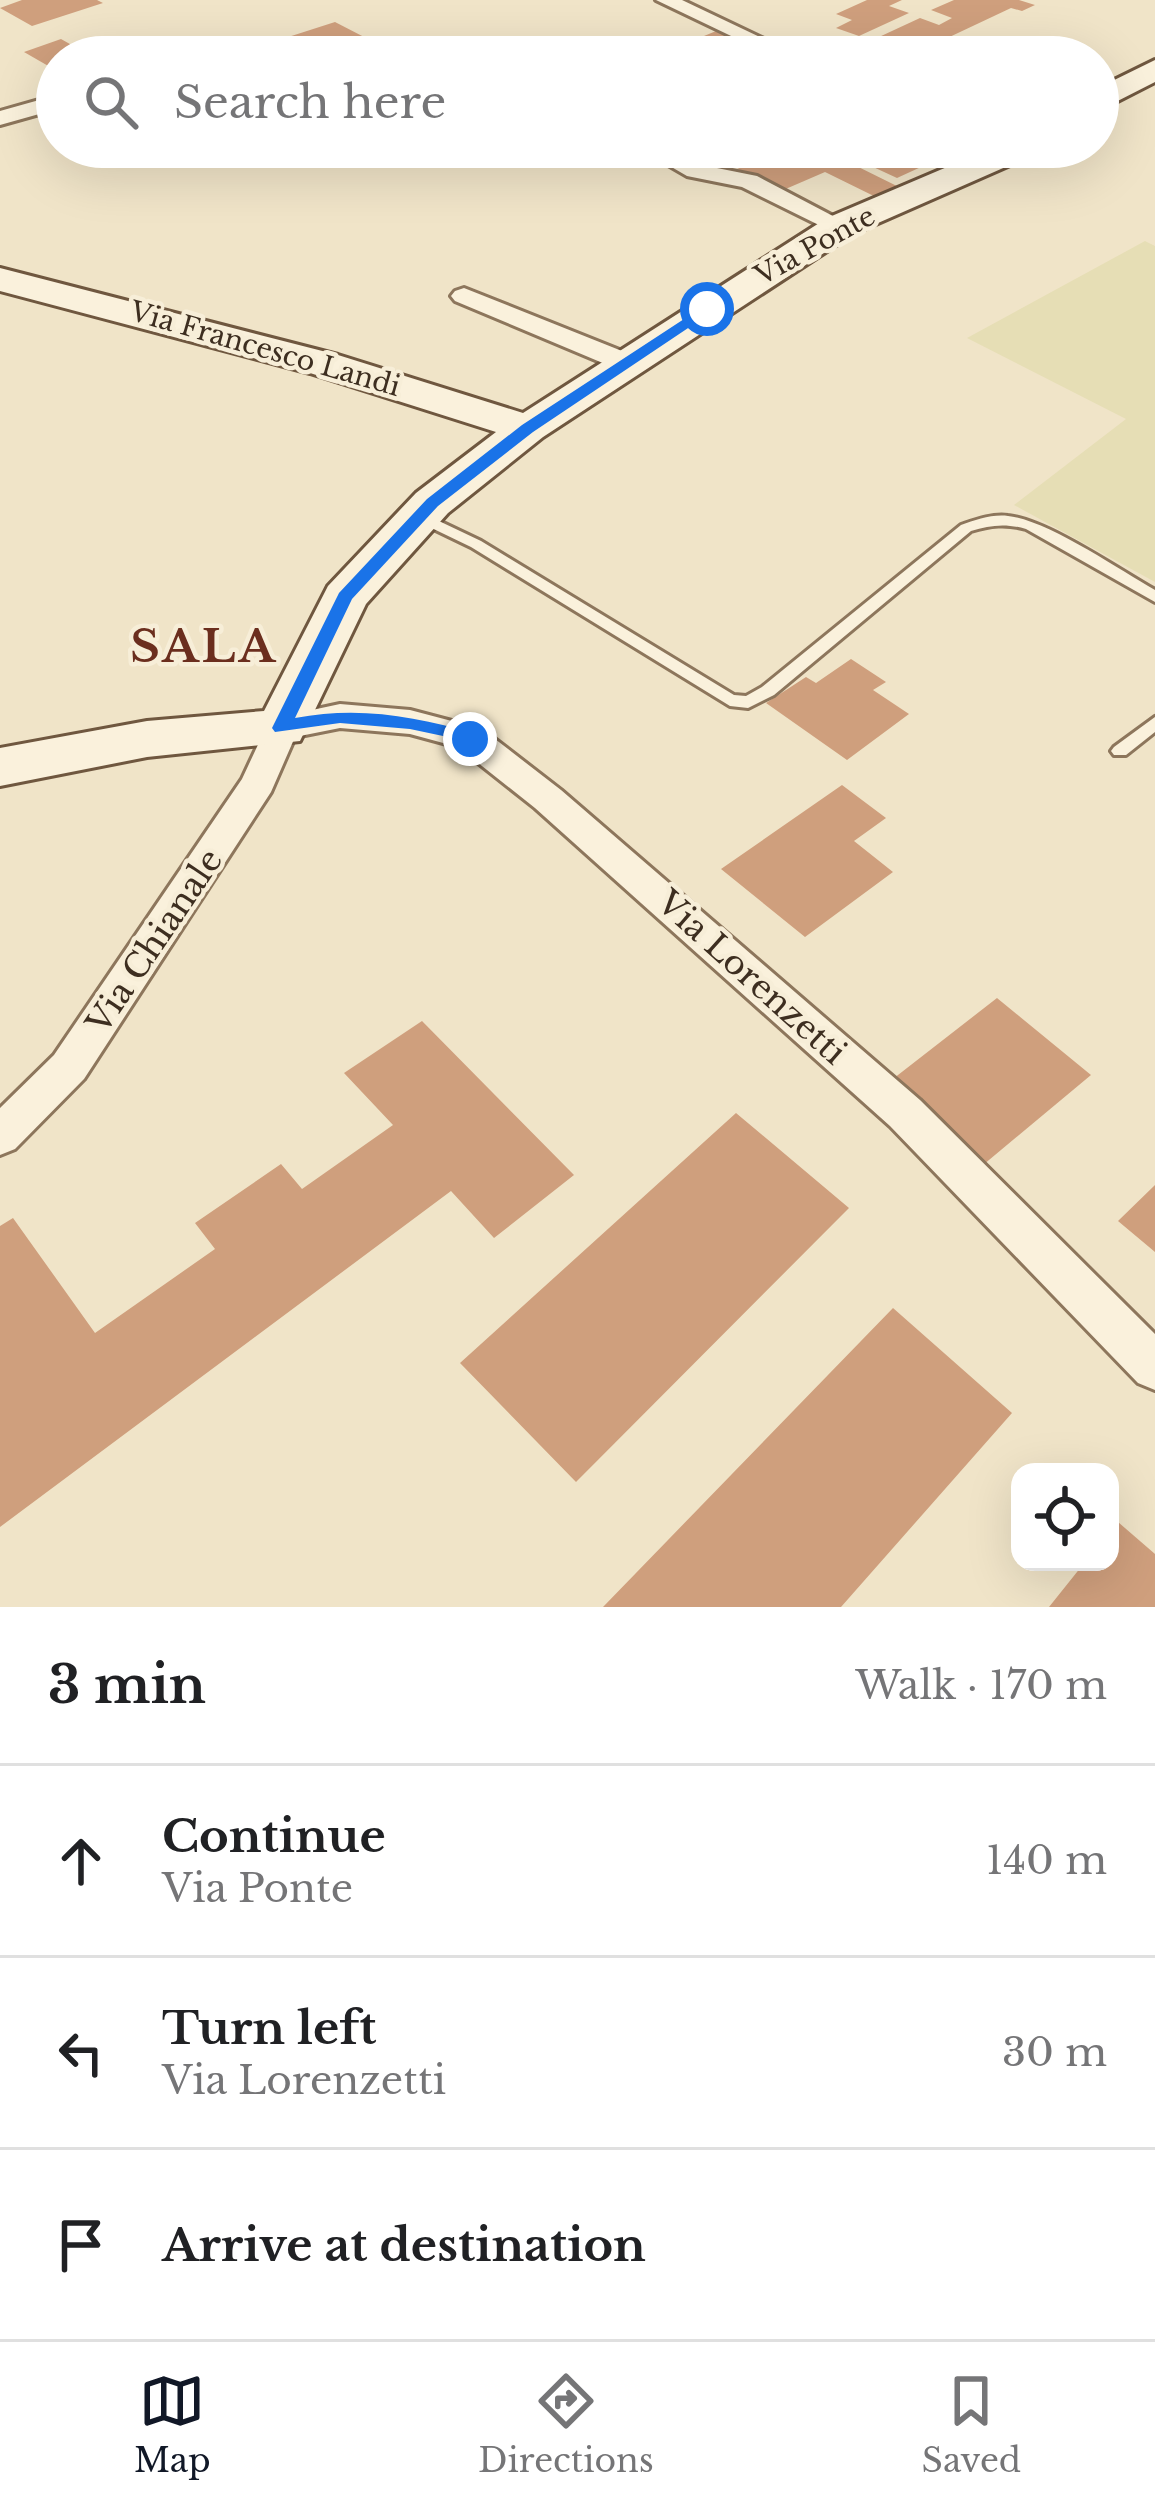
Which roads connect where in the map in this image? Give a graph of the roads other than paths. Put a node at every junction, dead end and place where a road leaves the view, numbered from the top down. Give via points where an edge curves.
1 (666, 0) edge
2 (746, 36) edge
3 (1155, 69) edge
4 (1119, 89) edge
5 (36, 109) edge
6 (0, 118) edge
7 (689, 168) edge
8 (968, 168) edge
9 (841, 226) junction
10 (0, 279) edge
11 (464, 296) dead end
12 (627, 364) junction
13 (528, 428) junction
14 (420, 517) junction
15 (1155, 597) edge
16 (1155, 723) edge
17 (282, 728) junction
18 (1120, 752) dead end
19 (0, 767) edge
20 (0, 1136) edge
21 (1155, 1367) edge

1 - 2 street
3 - 4 street
5 - 6 street
7 - 9 street via 749,181
8 - 9 street, Via Ponte
9 - 12 street, Via Ponte
10 - 13 street, Via Francesco Landi via 324,364
11 - 12 street
12 - 13 street, Via Ponte
13 - 14 street, Via Ponte
14 - 15 lane via 730,700 768,691 966,528 992,518 1031,526
14 - 17 street, Via Ponte via 345,597
16 - 18 lane
17 - 19 street via 147,739
17 - 20 street, Via Chianale via 226,835 69,1067
17 - 21 street, Via Lorenzetti via 340,716 410,722 470,739 582,827 905,1113

